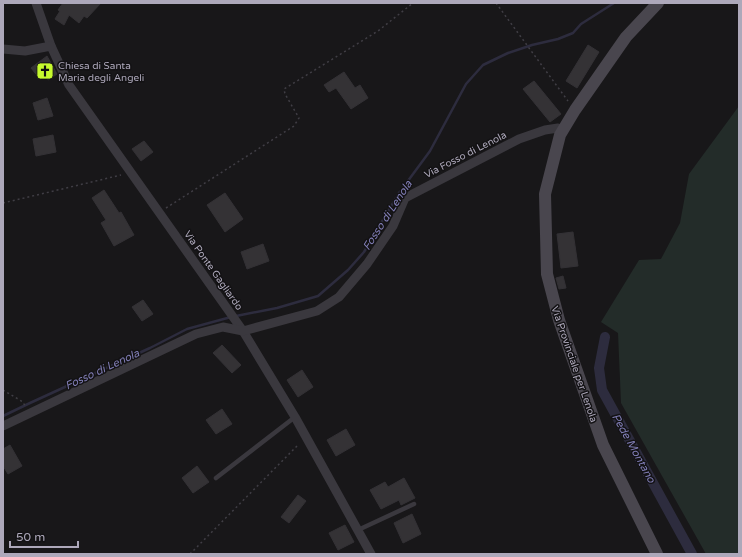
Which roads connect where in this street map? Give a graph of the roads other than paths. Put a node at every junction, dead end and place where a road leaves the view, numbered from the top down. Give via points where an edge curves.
1 (36, 3) edge
2 (658, 3) edge
3 (51, 46) junction
4 (3, 49) edge
5 (563, 131) junction
6 (243, 331) junction
7 (295, 417) junction
8 (3, 426) edge
9 (216, 478) dead end
10 (414, 504) dead end
11 (358, 530) junction
12 (371, 554) edge
13 (657, 554) edge

1 - 3 street, Via Ponte Gagliardo
2 - 5 main road, Via Provinciale per Lenola via 626,37
3 - 4 street via 25,51
3 - 6 street, Via Ponte Gagliardo via 69,85
5 - 6 street, Via Fosso di Lenola via 558,128 545,130 518,139 405,198 393,226 367,264 339,297 317,311
5 - 13 main road, Via Provinciale per Lenola via 545,194 547,274 559,320 603,445
6 - 7 street, Via Ponte Gagliardo
6 - 8 street, Via Fosso di Lenola via 223,327 196,334
7 - 9 lane
7 - 11 street, Via Ponte Gagliardo
10 - 11 lane
11 - 12 street, Via Ponte Gagliardo

